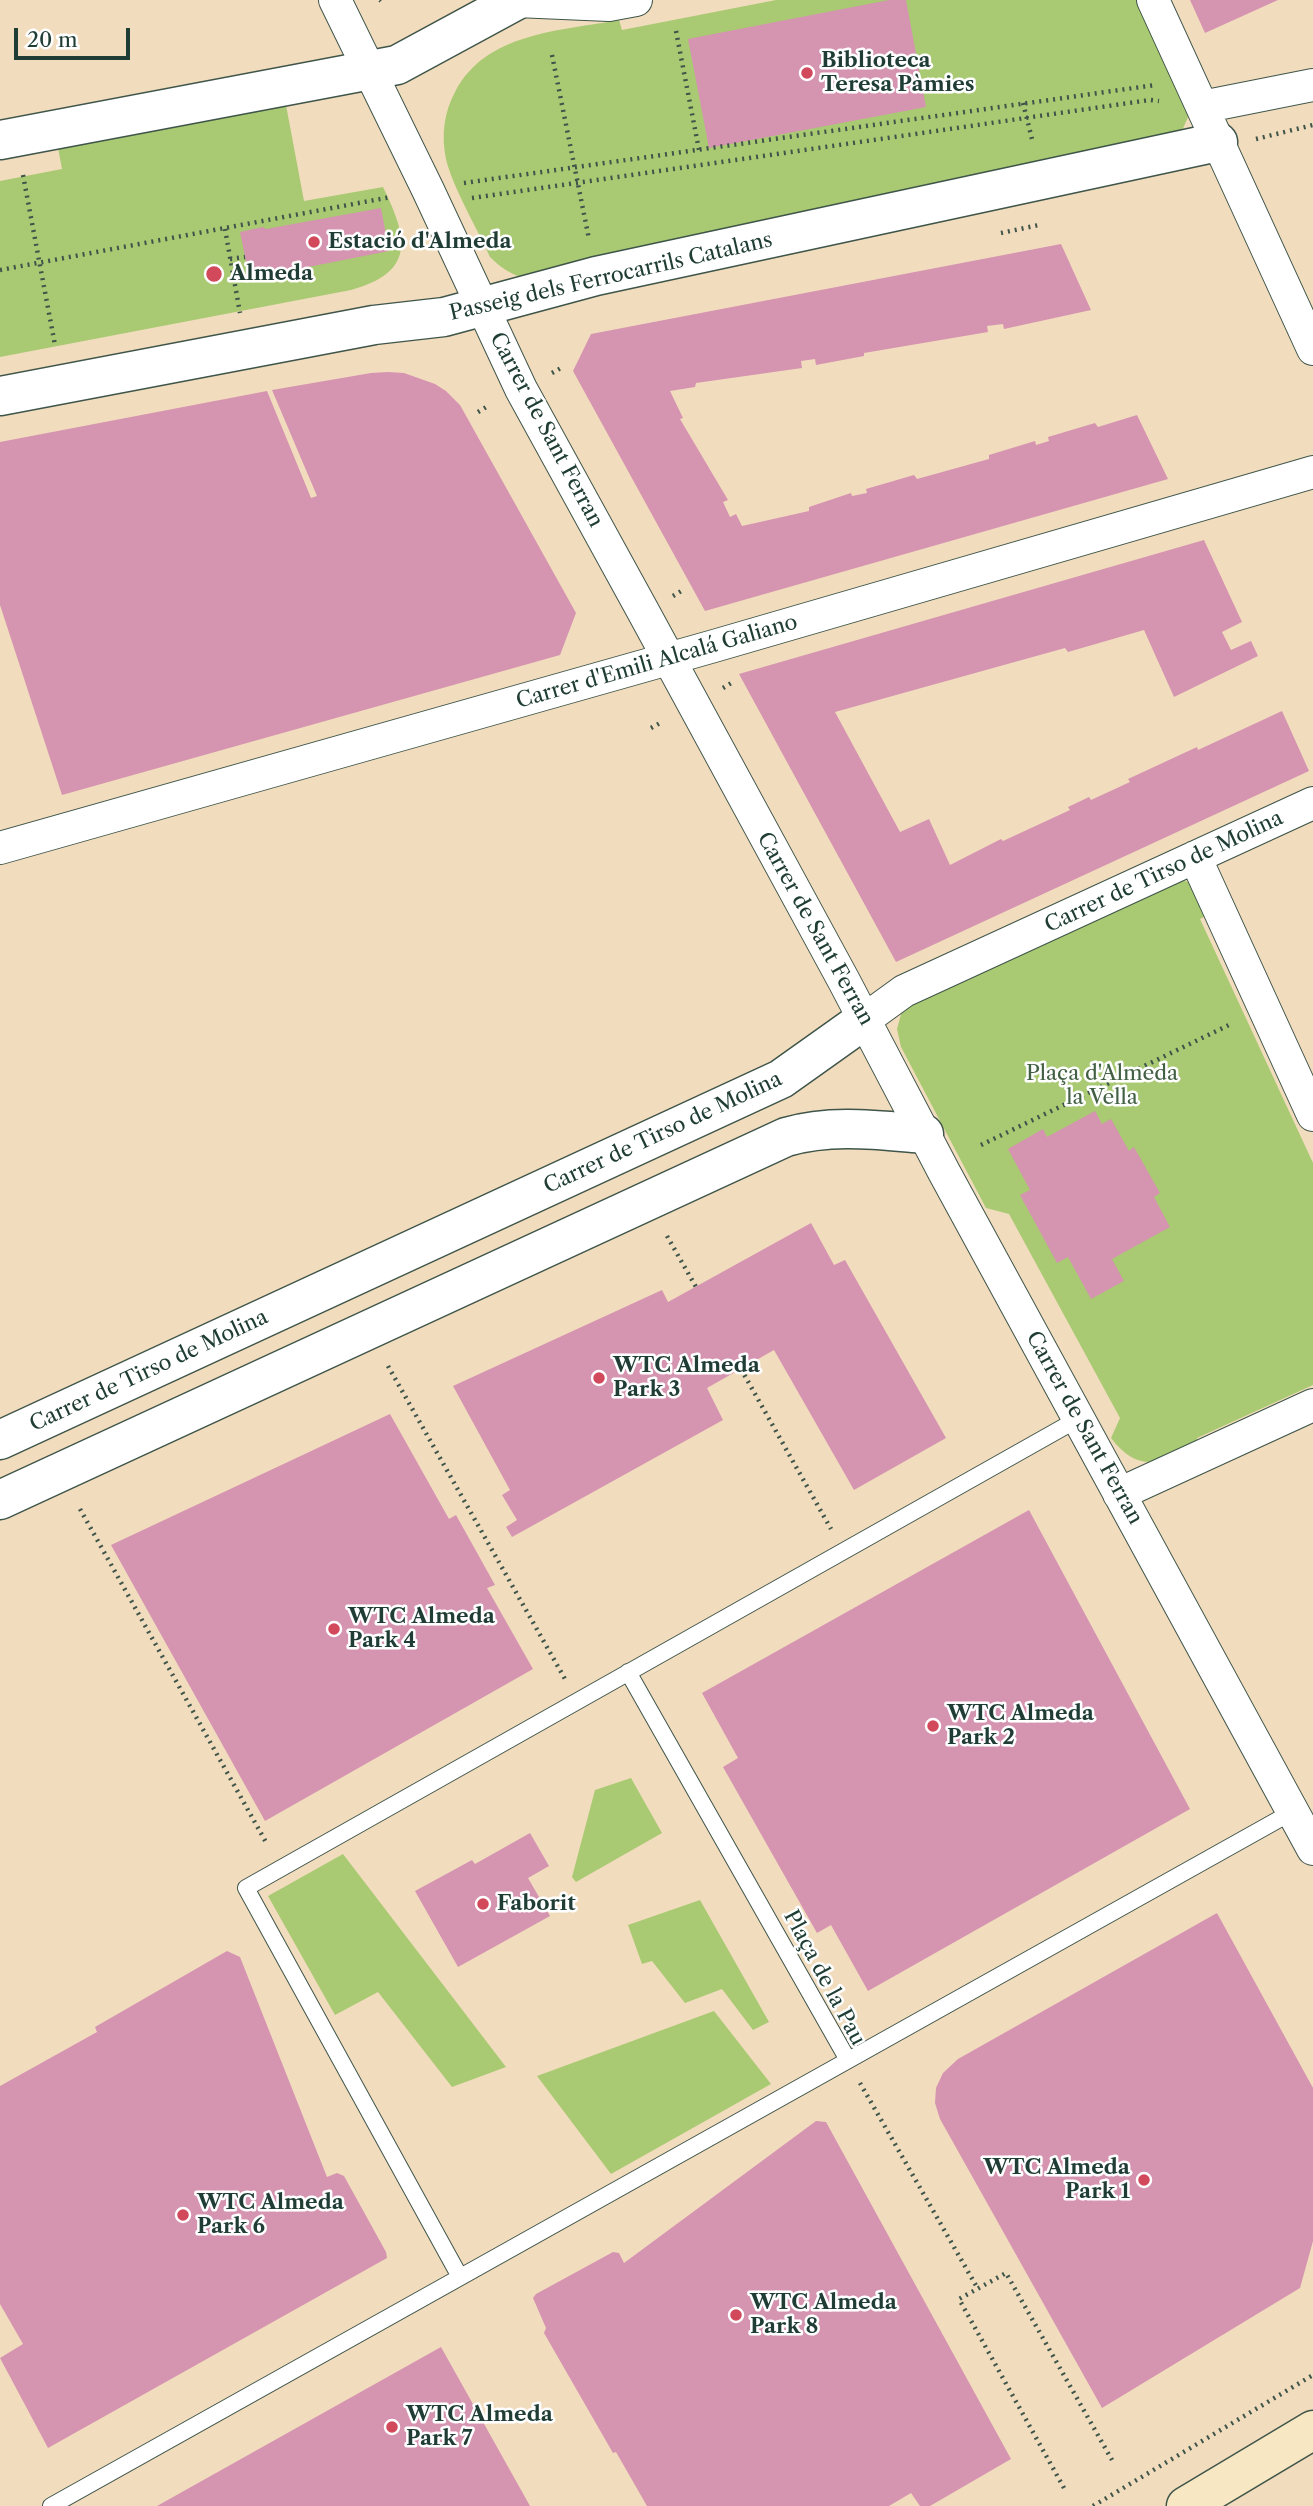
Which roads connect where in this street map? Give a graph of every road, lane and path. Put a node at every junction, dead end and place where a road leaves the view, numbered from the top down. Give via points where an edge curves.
1 (335, 0) edge
2 (517, 0) edge
3 (636, 0) edge
4 (1153, 0) edge
5 (676, 31) dead end
6 (552, 55) dead end
7 (368, 70) junction
8 (1159, 84) dead end
9 (1313, 85) edge
10 (1163, 102) dead end
11 (1023, 103) junction
12 (1202, 107) junction
13 (1027, 117) junction
14 (1313, 125) edge
15 (0, 140) edge
16 (1220, 146) junction
17 (699, 149) junction
18 (1035, 151) dead end
19 (575, 167) junction
20 (22, 171) dead end
21 (468, 182) dead end
22 (577, 182) junction
23 (400, 195) dead end
24 (463, 200) dead end
25 (1039, 225) dead end
26 (225, 228) junction
27 (1000, 233) dead end
28 (591, 248) dead end
29 (245, 257) dead end
30 (230, 259) junction
31 (40, 263) junction
32 (0, 270) edge
33 (482, 305) junction
34 (240, 318) dead end
35 (1313, 349) edge
36 (56, 352) dead end
37 (0, 396) edge
38 (488, 406) dead end
39 (478, 412) dead end
40 (1313, 472) edge
41 (668, 659) junction
42 (662, 722) dead end
43 (651, 728) dead end
44 (1313, 803) edge
45 (0, 848) edge
46 (1195, 858) junction
47 (864, 1020) junction
48 (1231, 1024) dead end
49 (1313, 1115) edge
50 (924, 1135) junction
51 (981, 1145) dead end
52 (667, 1236) dead end
53 (696, 1287) dead end
54 (388, 1366) dead end
55 (741, 1368) dead end
56 (1313, 1405) edge
57 (1078, 1419) junction
58 (0, 1440) edge
59 (1119, 1494) junction
60 (0, 1500) edge
61 (80, 1509) dead end
62 (843, 1551) junction
63 (628, 1672) junction
64 (577, 1701) junction
65 (1292, 1812) junction
66 (1313, 1849) edge
67 (281, 1869) junction
68 (848, 2060) junction
69 (460, 2277) junction
70 (978, 2289) junction
71 (1313, 2375) edge
72 (1313, 2430) edge
73 (1112, 2460) dead end
74 (1064, 2488) dead end
75 (51, 2506) edge
76 (1093, 2506) edge
77 (1186, 2506) edge

1 - 7 street, Carrer de Sant Ferran
2 - 3 street via 609,5
2 - 7 street via 397,65
4 - 12 street
5 - 17 path
6 - 19 path, Passeig dels Ferrocarrils Catalans
7 - 15 street
7 - 33 street, Carrer de Sant Ferran
8 - 11 path
9 - 12 street
10 - 13 path
11 - 13 path
11 - 17 path
12 - 16 street
13 - 18 path
13 - 22 path
14 - 16 path
16 - 33 street, Passeig dels Ferrocarrils Catalans via 596,276
16 - 35 street
17 - 19 path
19 - 21 path
19 - 22 path, Passeig dels Ferrocarrils Catalans
20 - 31 path
22 - 24 path
22 - 28 path, Passeig dels Ferrocarrils Catalans
23 - 26 path
25 - 27 path
26 - 30 path
26 - 31 path
29 - 30 path
30 - 34 path
31 - 32 path
31 - 36 path
33 - 37 street, Passeig dels Ferrocarrils Catalans via 444,317 374,325
33 - 41 street, Carrer de Sant Ferran via 521,389
38 - 39 path
40 - 41 street, Carrer d'Emili Alcalá Galiano
41 - 45 street, Carrer d'Emili Alcalá Galiano
41 - 47 street, Carrer de Sant Ferran
42 - 43 path
44 - 46 street, Carrer de Tirso de Molina
46 - 47 street, Carrer de Tirso de Molina via 904,992
46 - 49 street
47 - 50 street, Carrer de Sant Ferran
47 - 58 street, Carrer de Tirso de Molina via 781,1079
48 - 51 path
50 - 57 street, Carrer de Sant Ferran
50 - 60 street via 830,1128 786,1137
52 - 53 path
54 - 64 path
55 - 62 path
56 - 59 street
57 - 59 street, Carrer de Sant Ferran
57 - 62 lane
59 - 65 street, Carrer de Sant Ferran
61 - 67 path
62 - 63 lane
63 - 64 lane
63 - 68 lane, Plaça de la Pau
64 - 67 lane
65 - 66 street, Carrer de Sant Ferran
65 - 68 lane
67 - 69 lane via 246,1888
68 - 69 lane, Plaça de la Pau
68 - 70 path
69 - 75 lane, Plaça de la Pau
70 - 73 path via 1006,2273
70 - 74 path via 959,2299
71 - 76 path
72 - 77 main road

